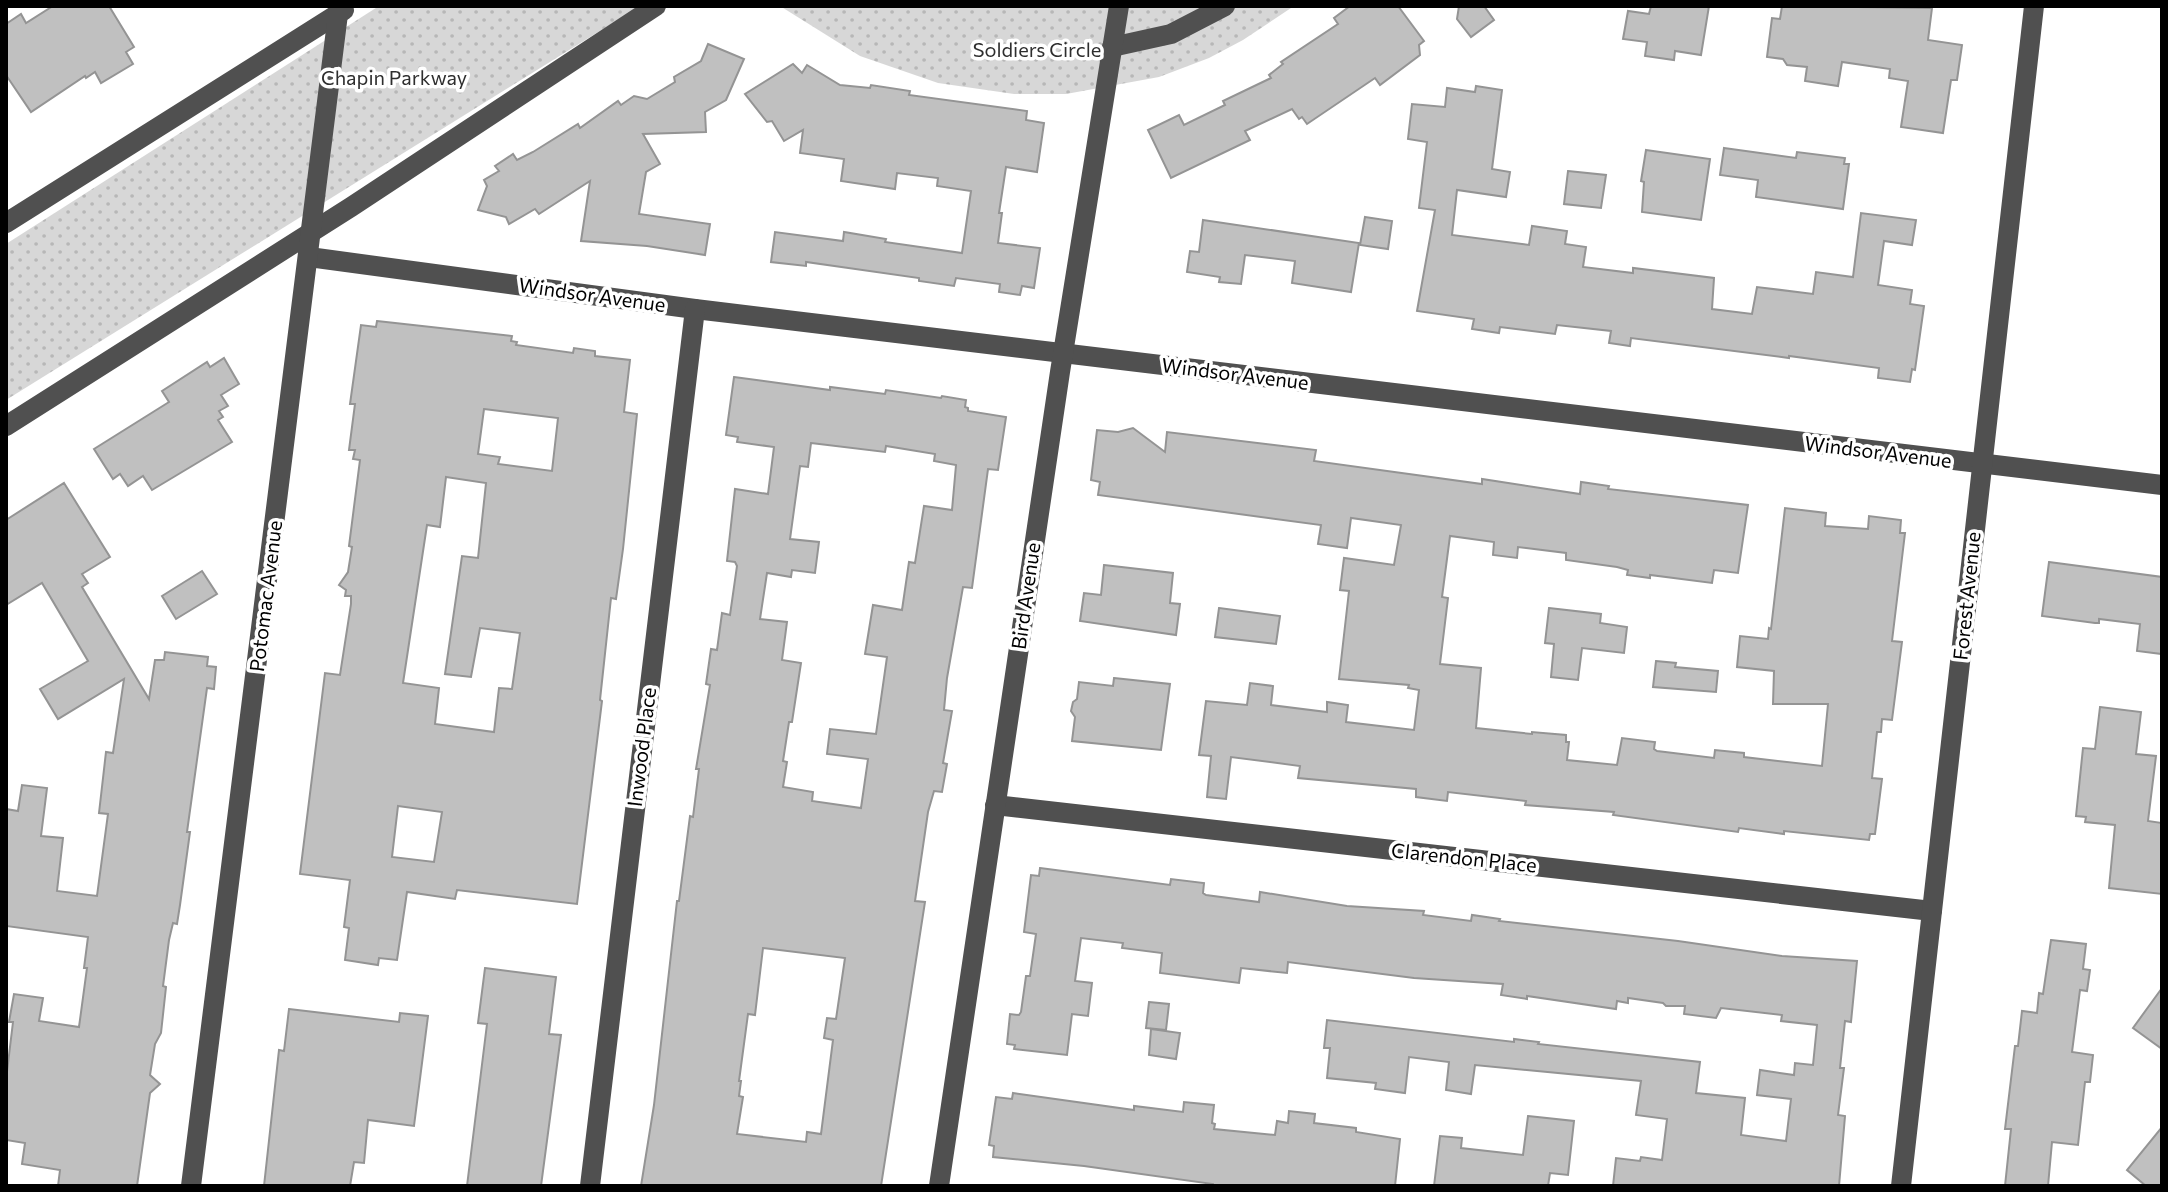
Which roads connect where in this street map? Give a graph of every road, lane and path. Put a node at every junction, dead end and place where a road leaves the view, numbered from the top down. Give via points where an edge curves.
1 (656, 6) edge
2 (1119, 6) edge
3 (1225, 6) edge
4 (2034, 6) edge
5 (343, 9) edge
6 (1112, 47) junction
7 (6, 223) edge
8 (311, 232) junction
9 (309, 257) junction
10 (695, 309) junction
11 (1063, 354) junction
12 (6, 426) edge
13 (1982, 465) junction
14 (2162, 485) edge
15 (995, 805) junction
16 (1932, 911) junction
17 (191, 1186) edge
18 (590, 1186) edge
19 (939, 1186) edge
20 (1901, 1186) edge

1 - 8 street
2 - 6 street, Bird Avenue
3 - 6 street via 1171,34
4 - 13 street, Forest Avenue
5 - 7 street
5 - 8 street, Potomac Avenue
6 - 11 street, Bird Avenue
8 - 9 street, Potomac Avenue
8 - 12 street
9 - 10 street, Windsor Avenue
9 - 17 street, Potomac Avenue
10 - 11 street, Windsor Avenue
10 - 18 street, Inwood Place
11 - 13 street, Windsor Avenue
11 - 15 street, Bird Avenue
13 - 14 street, Windsor Avenue
13 - 16 street, Forest Avenue
15 - 16 street, Clarendon Place
15 - 19 street, Bird Avenue
16 - 20 street, Forest Avenue

